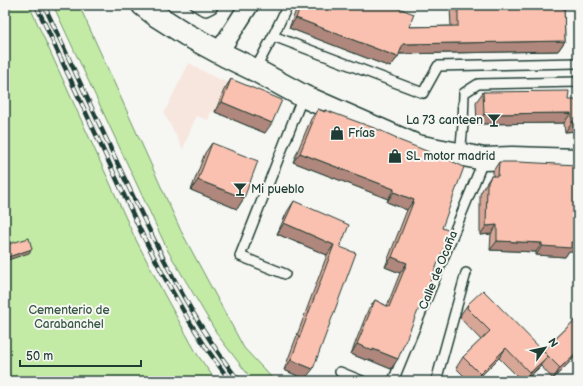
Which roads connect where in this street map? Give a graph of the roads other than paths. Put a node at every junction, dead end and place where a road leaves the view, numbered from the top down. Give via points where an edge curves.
1 (143, 5) edge
2 (195, 5) edge
3 (214, 5) edge
4 (249, 5) edge
5 (288, 5) edge
6 (272, 36) junction
7 (219, 52) junction
8 (578, 63) edge
9 (255, 70) junction
10 (578, 82) edge
11 (303, 96) junction
12 (460, 154) junction
13 (484, 159) junction
14 (578, 160) edge
15 (466, 273) dead end
16 (285, 274) dead end
17 (340, 372) dead end
18 (362, 381) edge
19 (393, 381) edge
20 (436, 381) edge

1 - 7 street via 187,35
2 - 3 lane via 206,11
4 - 7 street
5 - 6 lane
6 - 8 lane via 423,93 438,66
6 - 9 lane
7 - 9 street
9 - 11 street
10 - 12 lane via 478,84 464,93
11 - 12 street via 417,146
11 - 16 lane via 240,256
12 - 13 street
13 - 14 street
13 - 19 lane, Calle de Ocaña
15 - 20 lane
17 - 18 lane

